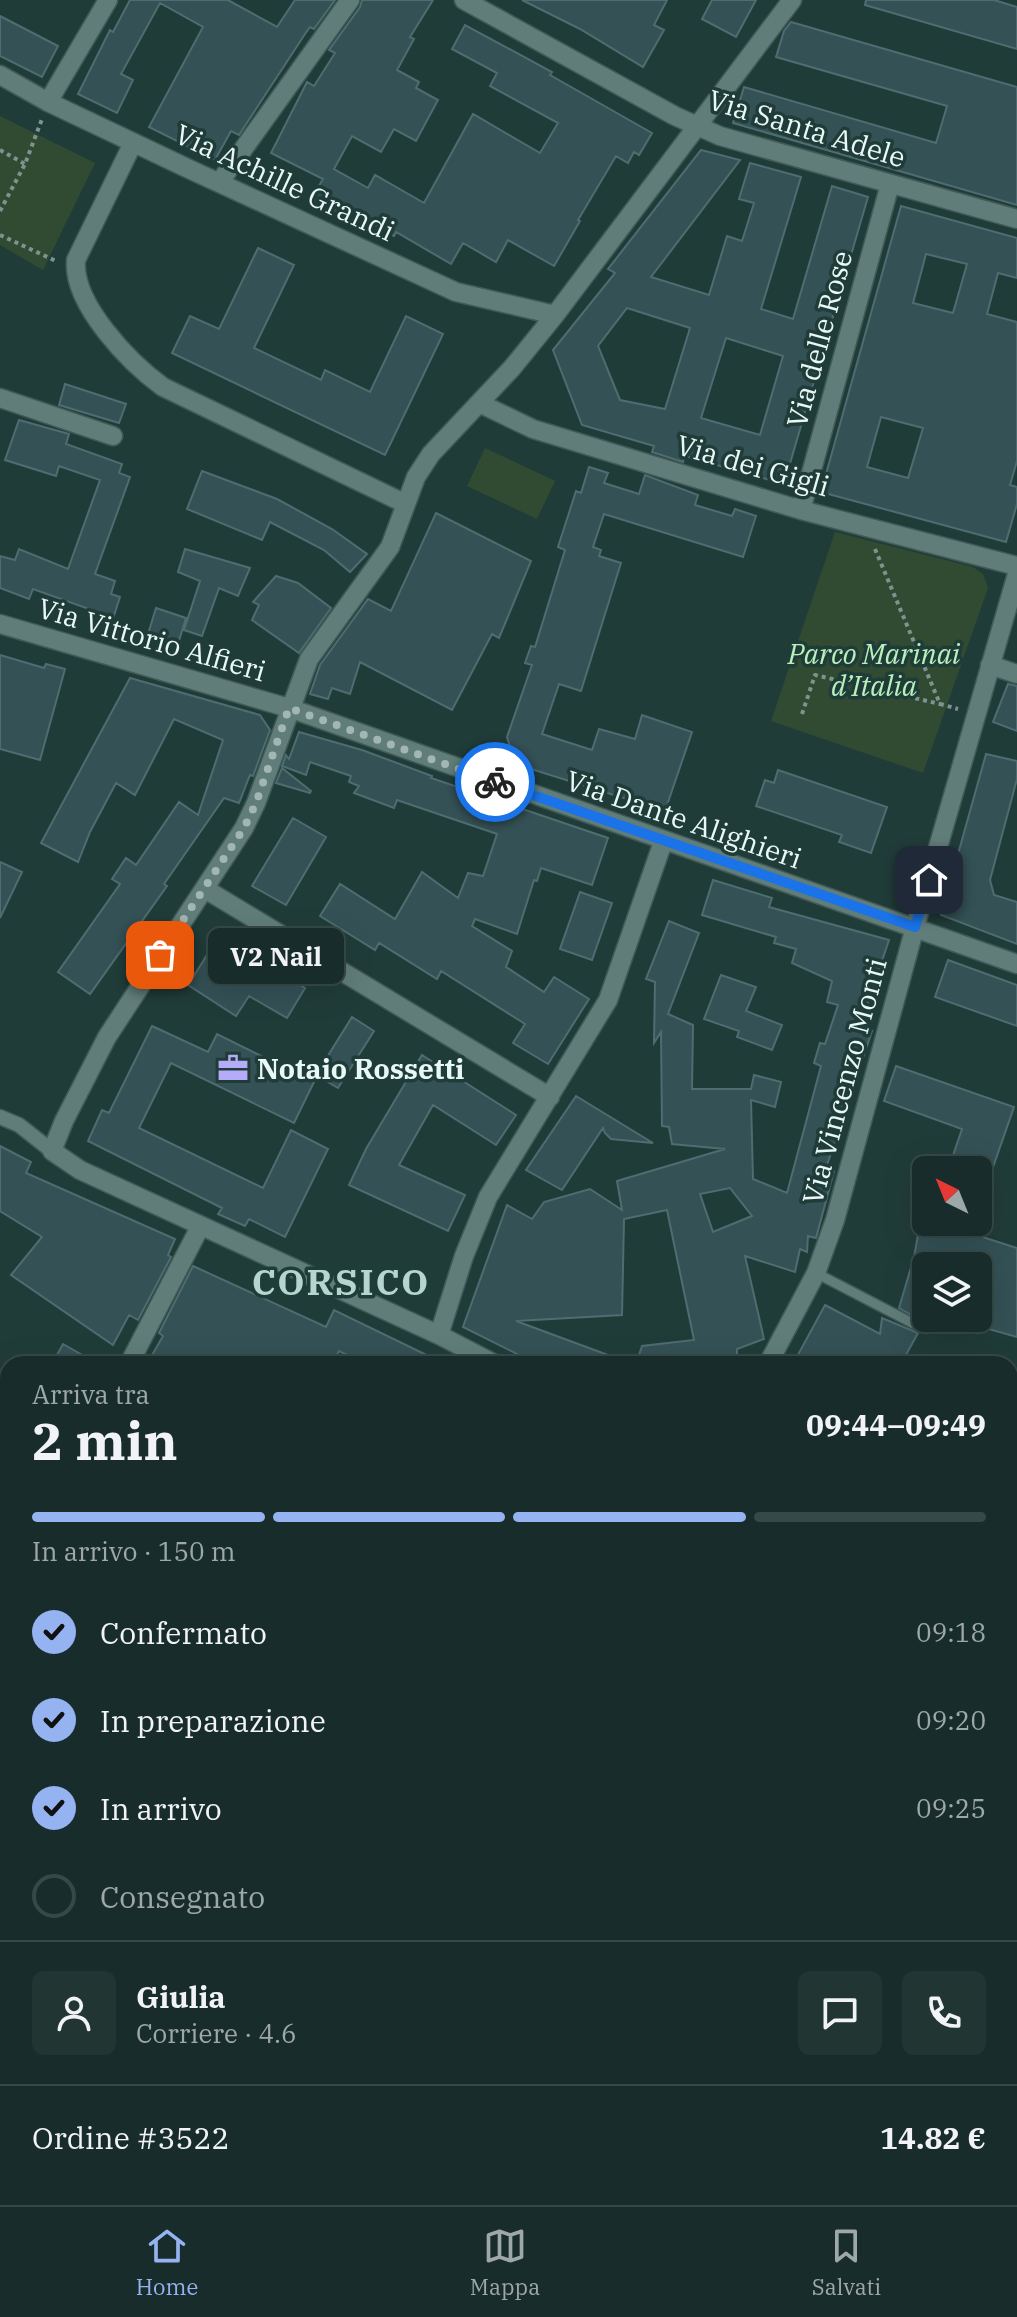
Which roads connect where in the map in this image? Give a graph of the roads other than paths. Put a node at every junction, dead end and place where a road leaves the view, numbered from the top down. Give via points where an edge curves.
1 (108, 0) edge
2 (350, 0) edge
3 (464, 0) edge
4 (792, 0) edge
5 (0, 75) edge
6 (48, 102) junction
7 (698, 124) junction
8 (133, 143) junction
9 (219, 183) junction
10 (890, 184) junction
11 (1017, 219) edge
12 (555, 315) junction
13 (0, 398) edge
14 (479, 403) junction
15 (113, 436) dead end
16 (406, 504) junction
17 (801, 510) junction
18 (1017, 566) edge
19 (1017, 574) edge
20 (0, 624) edge
21 (990, 665) junction
22 (1017, 674) edge
23 (289, 708) junction
24 (663, 842) junction
25 (205, 889) junction
26 (915, 927) junction
27 (1017, 964) edge
28 (550, 1097) junction
29 (0, 1117) edge
30 (52, 1151) junction
31 (200, 1227) junction
32 (816, 1273) junction
33 (912, 1323) edge
34 (439, 1335) junction
35 (133, 1356) edge
36 (480, 1356) edge
37 (772, 1356) edge

1 - 6 street
2 - 9 street
3 - 7 street, Via Santa Adele
4 - 7 street
5 - 6 street, Via Achille Grandi
6 - 8 street, Via Achille Grandi
7 - 10 street, Via Santa Adele via 720,136
7 - 12 street
8 - 9 street, Via Achille Grandi
8 - 16 street via 76,260 86,298 111,340 163,387
9 - 12 street, Via Achille Grandi via 456,292
10 - 11 street, Via Santa Adele
10 - 17 street, Via delle Rose
12 - 14 street
13 - 15 street
14 - 16 street via 431,454
14 - 17 street, Via dei Gigli via 533,429
16 - 23 street via 390,547 309,659
17 - 18 street, Via dei Gigli
19 - 21 street, Via Vincenzo Monti
20 - 23 street, Via Vittorio Alfieri
21 - 22 street
21 - 26 street, Via Vincenzo Monti
23 - 24 street, Via Dante Alighieri
23 - 25 street via 256,803
24 - 26 street, Via Dante Alighieri
24 - 28 street via 608,1000
25 - 28 street
25 - 30 street via 107,1037
26 - 27 street, Via Dante Alighieri
26 - 32 street, Via Vincenzo Monti via 849,1175
28 - 34 street via 488,1197
29 - 30 street
30 - 31 street via 80,1170
31 - 34 street
31 - 35 street
32 - 33 lane
32 - 37 street, Via Vincenzo Monti
34 - 36 street

